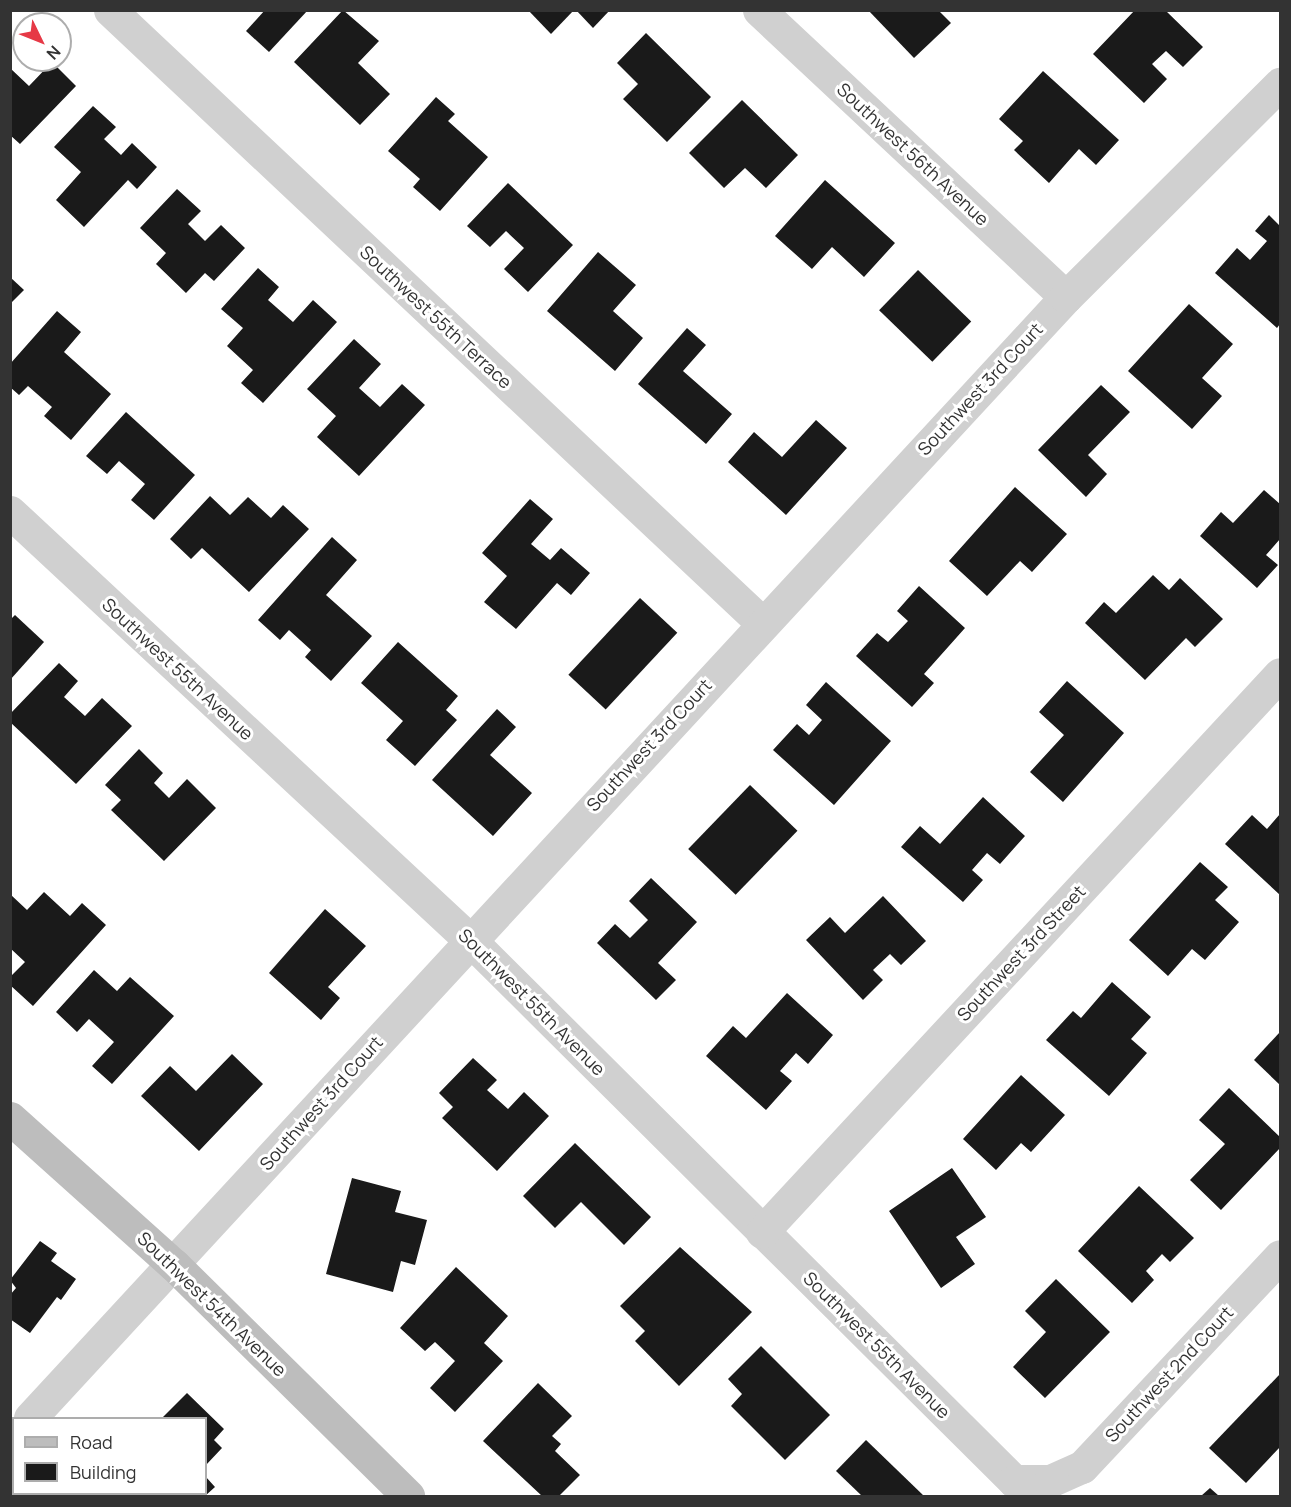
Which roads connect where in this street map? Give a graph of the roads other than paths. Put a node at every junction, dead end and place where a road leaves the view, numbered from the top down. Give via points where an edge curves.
1 (110, 10) edge
2 (759, 10) edge
3 (1281, 84) edge
4 (1066, 297) junction
5 (10, 512) edge
6 (762, 623) junction
7 (1281, 674) edge
8 (470, 940) junction
9 (10, 1118) edge
10 (762, 1232) junction
11 (1281, 1256) edge
12 (174, 1265) junction
13 (32, 1417) edge
14 (1050, 1481) joint
15 (408, 1497) edge

1 - 6 street, Southwest 55th Terrace
2 - 4 street, Southwest 56th Avenue
3 - 4 street, Southwest 3rd Court
4 - 6 street, Southwest 3rd Court
5 - 8 street, Southwest 55th Avenue
6 - 8 street, Southwest 3rd Court
7 - 10 street, Southwest 3rd Street
8 - 10 street, Southwest 55th Avenue
8 - 12 street, Southwest 3rd Court
9 - 12 street, Southwest 54th Avenue
10 - 14 street, Southwest 55th Avenue via 1014,1481
11 - 14 street, Southwest 2nd Court via 1083,1467
12 - 13 street, Southwest 3rd Court
12 - 15 street, Southwest 54th Avenue

